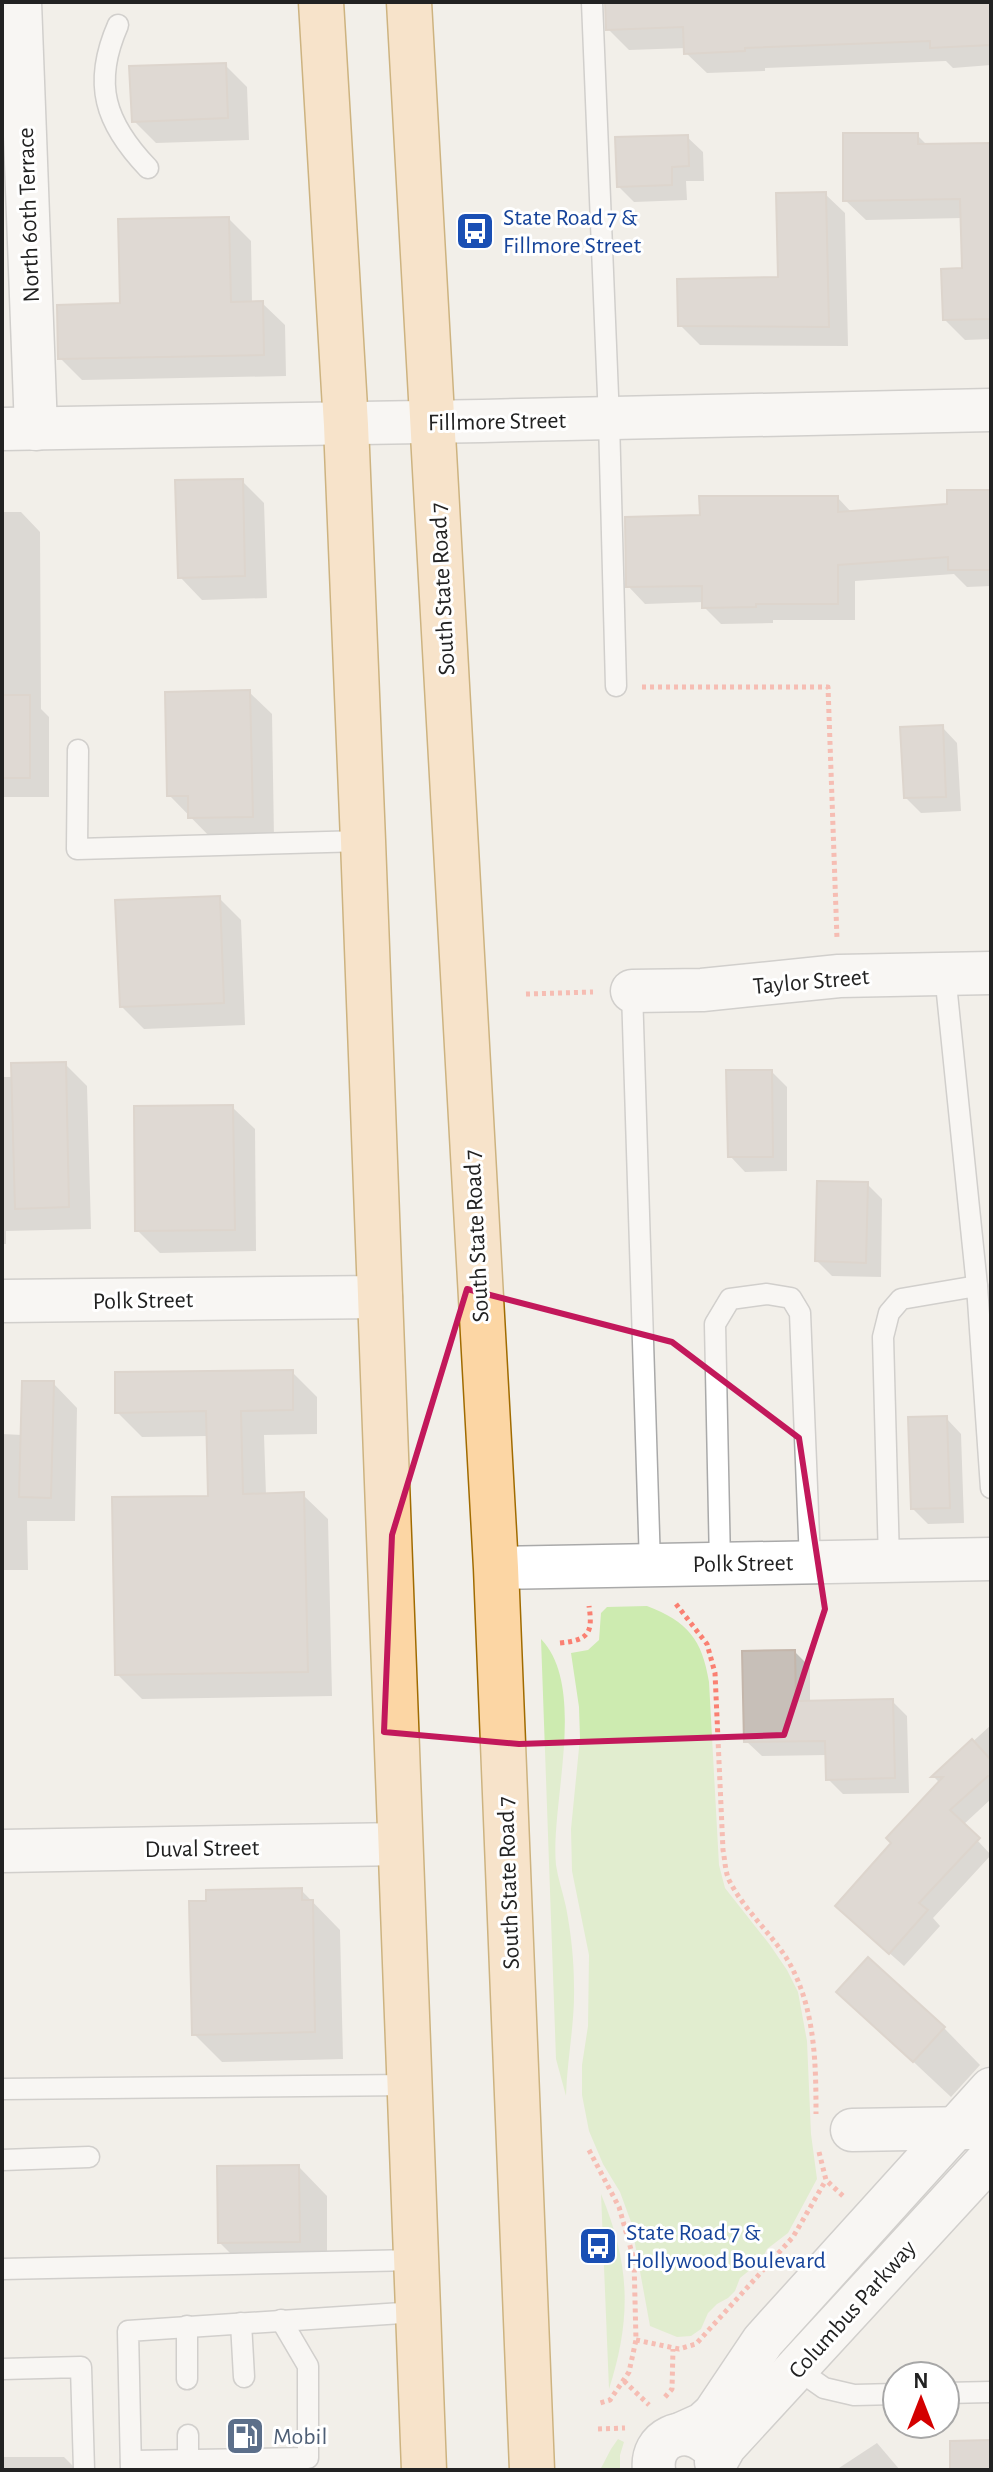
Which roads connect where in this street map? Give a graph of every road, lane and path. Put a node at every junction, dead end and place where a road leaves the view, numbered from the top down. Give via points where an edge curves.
1 (20, 2) edge
2 (321, 2) edge
3 (409, 2) edge
4 (592, 2) edge
5 (118, 25) dead end
6 (14, 160) edge
7 (148, 168) dead end
8 (991, 410) edge
9 (609, 420) junction
10 (432, 421) junction
11 (346, 425) junction
12 (19, 429) edge
13 (616, 686) joint
14 (78, 750) dead end
15 (363, 841) junction
16 (991, 973) edge
17 (945, 974) junction
18 (839, 976) junction
19 (632, 991) junction
20 (526, 994) dead end
21 (977, 1286) junction
22 (381, 1297) junction
23 (2, 1301) edge
24 (991, 1488) edge
25 (991, 1559) edge
26 (889, 1561) junction
27 (810, 1562) junction
28 (720, 1564) junction
29 (650, 1565) junction
30 (496, 1568) junction
31 (673, 1600) dead end
32 (589, 1604) dead end
33 (560, 1643) dead end
34 (401, 1844) junction
35 (2, 1851) edge
36 (409, 2085) junction
37 (2, 2089) edge
38 (991, 2089) edge
39 (973, 2128) edge
40 (828, 2134) junction
41 (589, 2150) dead end
42 (89, 2157) dead end
43 (991, 2157) edge
44 (2, 2160) edge
45 (826, 2180) junction
46 (871, 2221) junction
47 (415, 2260) junction
48 (2, 2269) edge
49 (417, 2312) junction
50 (281, 2320) junction
51 (241, 2323) junction
52 (187, 2326) junction
53 (636, 2340) junction
54 (2, 2369) edge
55 (797, 2369) junction
56 (244, 2377) dead end
57 (187, 2379) dead end
58 (624, 2381) junction
59 (991, 2392) edge
60 (961, 2393) edge
61 (881, 2394) edge
62 (600, 2403) dead end
63 (668, 2421) junction
64 (598, 2429) dead end
65 (635, 2431) dead end
66 (246, 2433) dead end
67 (188, 2435) dead end
68 (247, 2459) junction
69 (188, 2460) junction
70 (131, 2466) edge
71 (716, 2466) edge
72 (84, 2470) edge
73 (424, 2470) edge
74 (532, 2470) edge
75 (654, 2470) edge

1 - 6 street, North 60th Terrace
2 - 11 main road
3 - 10 main road, South State Road 7
4 - 9 lane
5 - 7 lane via 107,49 105,94 109,113
6 - 12 street, North 60th Terrace
8 - 9 street, Fillmore Street
9 - 10 street, Fillmore Street
9 - 13 lane
10 - 11 street, Fillmore Street
10 - 30 main road, South State Road 7
11 - 12 street, Fillmore Street
11 - 15 main road
13 - 18 path via 828,687
14 - 15 lane via 77,849
15 - 22 main road
16 - 17 street, Taylor Street
17 - 18 street, Taylor Street
17 - 21 lane
18 - 19 street, Taylor Street via 702,990
19 - 20 path
19 - 29 lane
21 - 24 lane
21 - 26 lane via 901,1299 889,1313 883,1337
22 - 23 street, Polk Street
22 - 34 main road
25 - 26 street, Polk Street
26 - 27 street, Polk Street
27 - 28 street, Polk Street
27 - 28 lane via 800,1313 791,1298 767,1294 730,1299 715,1324
28 - 29 street, Polk Street
29 - 30 street, Polk Street
30 - 74 main road, South State Road 7
31 - 40 path via 707,1644 715,1673 728,1878 804,1992
32 - 33 path via 588,1635
34 - 35 street, Duval Street
34 - 36 main road
36 - 37 lane
36 - 47 main road
38 - 39 street, Columbus Parkway
39 - 40 street
39 - 46 street, Columbus Parkway
40 - 45 path
41 - 53 path via 619,2207 634,2260
42 - 44 lane
43 - 55 street, Columbus Parkway
45 - 46 path
45 - 53 path via 793,2237 696,2344 679,2349
46 - 63 street, Columbus Parkway via 763,2341 714,2414 703,2424
47 - 48 lane
47 - 49 main road
49 - 50 lane
49 - 73 main road
50 - 51 lane
50 - 68 lane via 308,2366 308,2458
51 - 52 lane
51 - 56 lane
52 - 57 lane
52 - 70 lane via 128,2331
53 - 58 path
54 - 72 lane via 81,2367
55 - 61 lane via 824,2388
55 - 71 street, Columbus Parkway via 725,2446
58 - 62 path via 610,2400
58 - 63 path
59 - 60 lane
63 - 71 street via 706,2441
63 - 75 street, Columbus Parkway via 671,2436 654,2453
64 - 65 path
66 - 68 lane
67 - 69 lane
68 - 69 lane
69 - 70 lane

